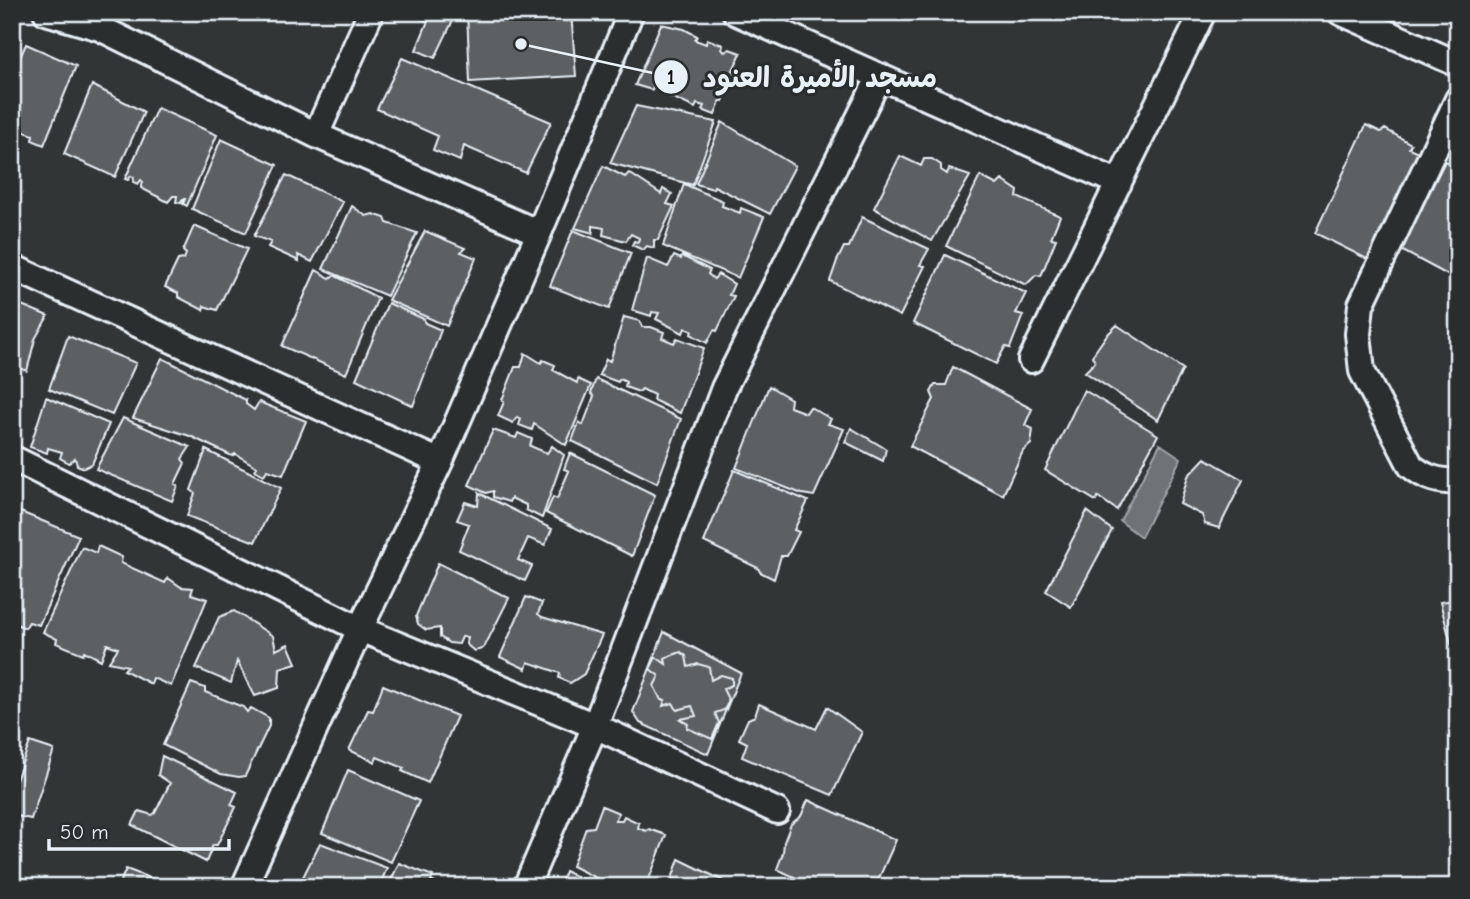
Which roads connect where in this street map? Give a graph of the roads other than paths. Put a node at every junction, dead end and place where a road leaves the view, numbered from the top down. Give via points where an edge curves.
1 (46, 12) edge
2 (371, 12) edge
3 (631, 12) edge
4 (735, 12) edge
5 (1203, 12) edge
6 (1340, 12) edge
7 (104, 20) edge
8 (1458, 64) edge
9 (880, 76) junction
10 (1458, 99) edge
11 (316, 135) junction
12 (1119, 183) junction
13 (538, 233) junction
14 (12, 267) edge
15 (1031, 360) dead end
16 (12, 458) edge
17 (440, 462) junction
18 (1458, 482) edge
19 (360, 629) junction
20 (595, 726) junction
21 (777, 811) dead end
22 (244, 887) edge
23 (526, 887) edge

1 - 7 street
2 - 11 street
3 - 13 street
4 - 9 street
5 - 12 street
6 - 8 street
7 - 11 street
9 - 12 street
9 - 20 street via 724,388
10 - 18 street via 1361,305 1358,334 1362,371 1411,466 1425,477
11 - 13 street
12 - 15 street
13 - 17 street
14 - 17 street
16 - 19 street
17 - 19 street
19 - 20 street
19 - 22 street
20 - 21 street
20 - 23 street

